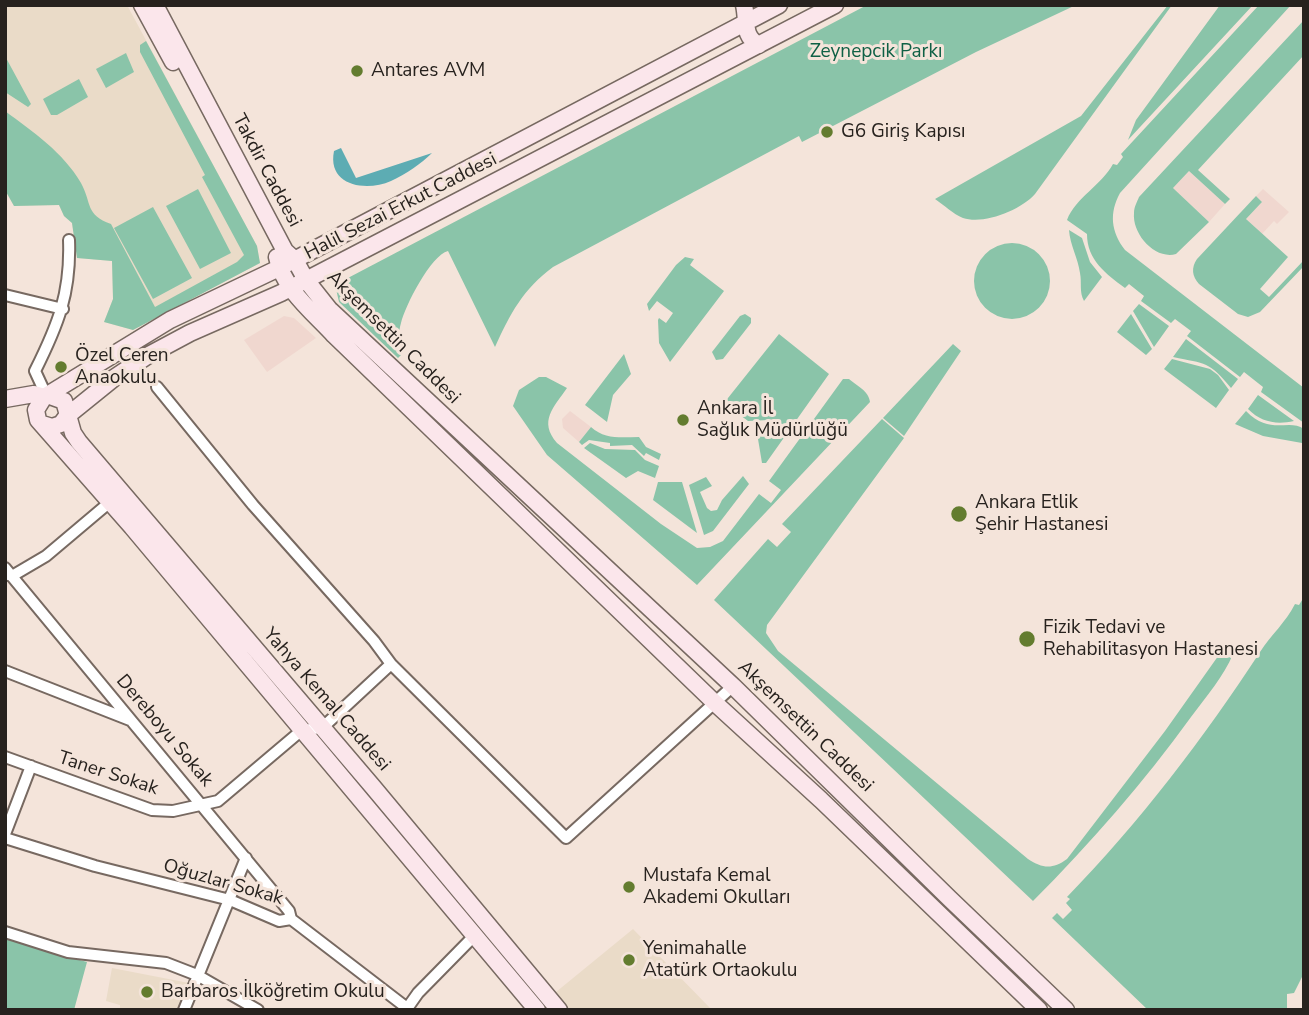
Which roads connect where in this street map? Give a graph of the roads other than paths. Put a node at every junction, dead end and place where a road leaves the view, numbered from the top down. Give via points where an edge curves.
1 (142, 5) edge
2 (155, 5) edge
3 (835, 5) edge
4 (769, 7) edge
5 (746, 13) edge
6 (776, 36) junction
7 (759, 45) junction
8 (69, 240) dead end
9 (295, 260) junction
10 (279, 268) junction
11 (306, 280) junction
12 (290, 288) junction
13 (5, 295) edge
14 (63, 309) junction
15 (157, 387) dead end
16 (47, 397) junction
17 (5, 400) edge
18 (67, 415) junction
19 (40, 422) junction
20 (110, 502) junction
21 (8, 573) edge
22 (391, 664) junction
23 (5, 671) edge
24 (733, 686) junction
25 (715, 703) junction
26 (133, 721) junction
27 (322, 728) junction
28 (302, 730) junction
29 (5, 757) edge
30 (31, 766) junction
31 (202, 803) junction
32 (5, 836) edge
33 (246, 858) junction
34 (230, 900) junction
35 (291, 919) junction
36 (5, 932) edge
37 (475, 935) junction
38 (197, 975) junction
39 (406, 1009) edge
40 (184, 1010) edge
41 (258, 1010) edge
42 (537, 1010) edge
43 (559, 1010) edge
44 (1039, 1010) edge
45 (1066, 1010) edge

1 - 10 main road, Takdir Caddesi via 277,255
2 - 9 main road, Takdir Caddesi via 285,251
3 - 6 main road, Halil Sezai Erkut Caddesi
4 - 5 main road, Halil Sezai Erkut Caddesi
4 - 6 main road via 778,20
5 - 7 main road via 747,35
5 - 9 main road, Halil Sezai Erkut Caddesi
6 - 7 main road, Halil Sezai Erkut Caddesi
7 - 11 main road, Halil Sezai Erkut Caddesi
8 - 14 street via 70,270
9 - 10 main road
9 - 11 main road, Halil Sezai Erkut Caddesi
10 - 12 main road
10 - 16 main road via 170,320
11 - 12 main road, Akşemsettin Caddesi
11 - 24 main road, Akşemsettin Caddesi via 369,348
12 - 18 main road via 147,356
12 - 25 main road, Akşemsettin Caddesi
13 - 14 street
14 - 16 street via 35,371
15 - 22 street
16 - 17 main road via 34,394
16 - 18 main road via 64,401
16 - 19 main road via 36,410
17 - 19 main road, Yahya Kemal Caddesi via 26,409
18 - 19 main road via 57,426
18 - 27 main road, Yahya Kemal Caddesi via 79,442
19 - 20 main road, Yahya Kemal Caddesi
20 - 21 street via 46,556
20 - 28 main road, Yahya Kemal Caddesi
21 - 26 street, Dereboyu Sokak
22 - 25 street via 566,838
22 - 27 street
23 - 26 street
24 - 25 street
24 - 45 main road, Akşemsettin Caddesi
25 - 44 main road, Akşemsettin Caddesi
26 - 31 street, Dereboyu Sokak
27 - 28 street
27 - 43 main road, Yahya Kemal Caddesi
28 - 31 street, Taner Sokak via 218,801
28 - 37 main road, Yahya Kemal Caddesi
29 - 30 street, Taner Sokak
30 - 31 street, Taner Sokak via 152,810 173,811
30 - 32 street
31 - 33 street, Dereboyu Sokak
32 - 34 street, Oğuzlar Sokak via 95,866
33 - 34 street
33 - 35 street, Dereboyu Sokak
34 - 35 street, Oğuzlar Sokak via 279,921
34 - 38 street
35 - 39 street, Oğuzlar Sokak
36 - 38 street via 68,951 166,963
37 - 39 street
37 - 42 main road, Yahya Kemal Caddesi
38 - 40 street
38 - 41 street

